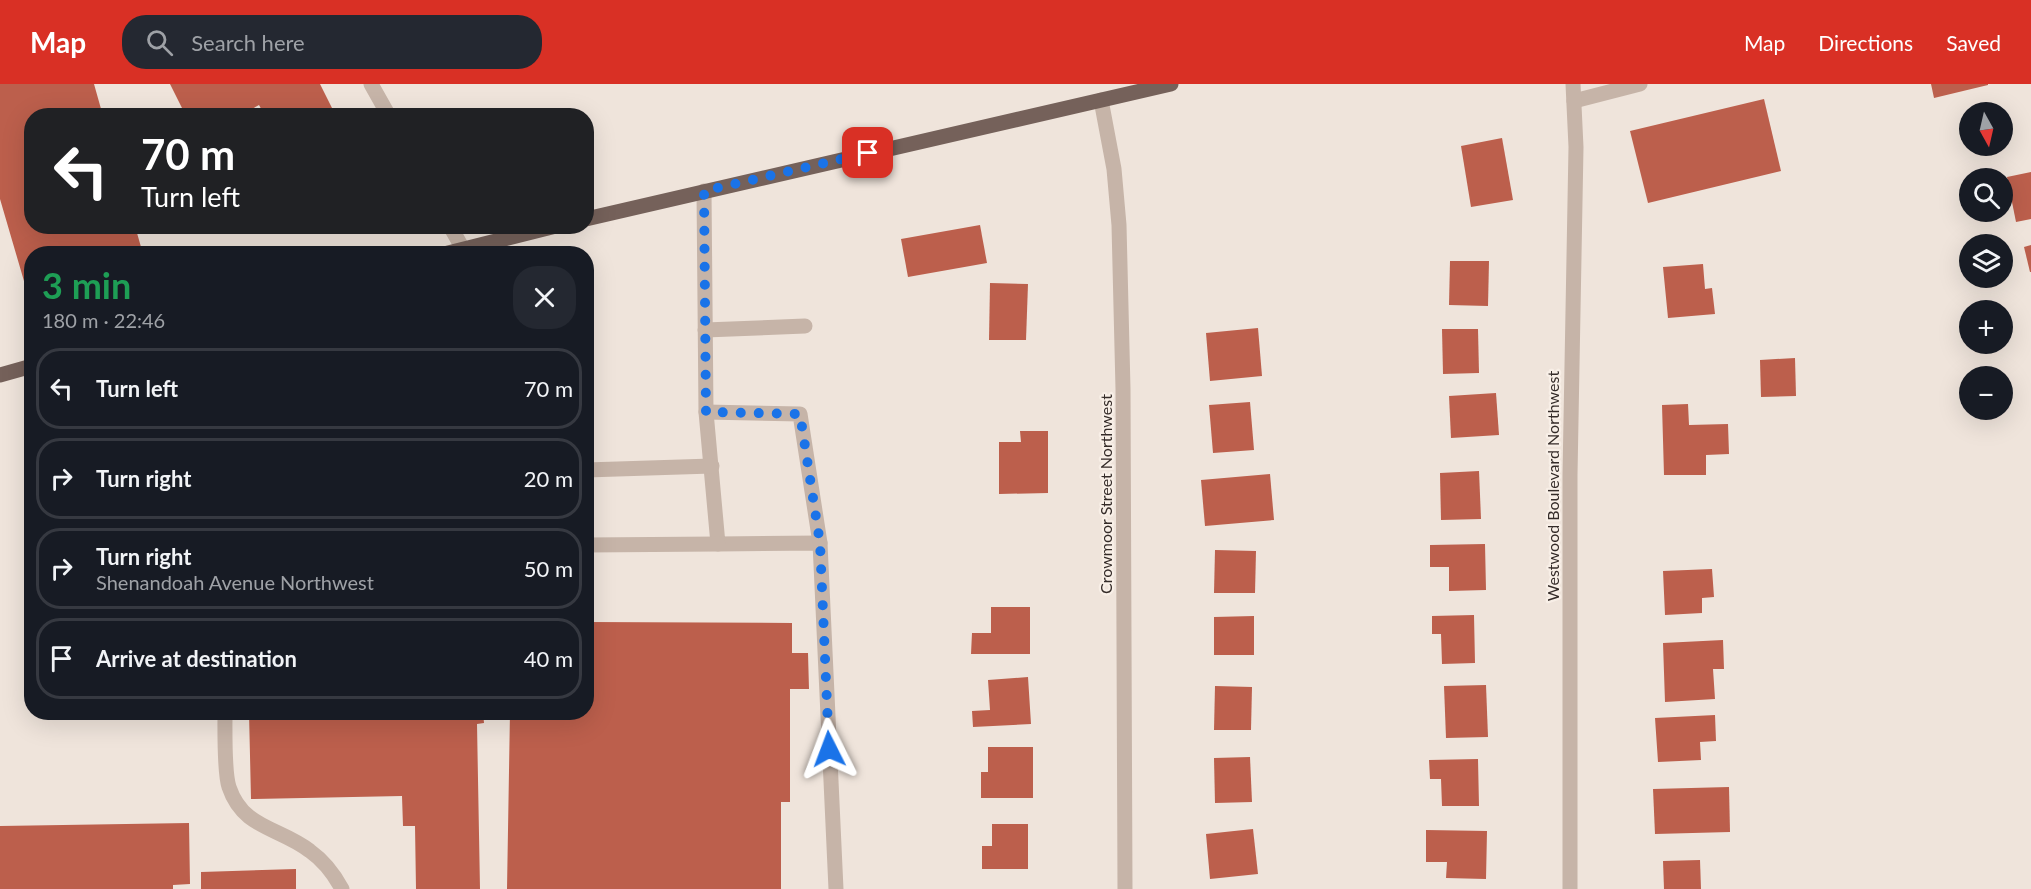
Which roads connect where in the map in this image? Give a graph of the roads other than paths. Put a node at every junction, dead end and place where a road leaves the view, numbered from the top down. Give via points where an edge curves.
1 (371, 84) edge
2 (1171, 84) edge
3 (1573, 84) edge
4 (1640, 84) edge
5 (1101, 100) junction
6 (1574, 101) junction
7 (384, 108) edge
8 (704, 191) junction
9 (594, 217) edge
10 (524, 234) edge
11 (475, 246) edge
12 (806, 326) dead end
13 (705, 330) junction
14 (24, 368) edge
15 (0, 375) edge
16 (706, 412) junction
17 (711, 466) junction
18 (594, 470) edge
19 (820, 543) junction
20 (718, 544) junction
21 (594, 546) edge
22 (225, 720) edge
23 (342, 889) edge
24 (836, 889) edge
25 (1125, 889) edge
26 (1570, 889) edge

1 - 7 street
2 - 5 main road
3 - 6 street, Westwood Boulevard Northwest
4 - 6 street
5 - 8 main road
5 - 25 street, Crowmoor Street Northwest via 1114,169 1119,225 1124,390
6 - 26 street, Westwood Boulevard Northwest
8 - 9 main road
8 - 13 street
10 - 11 main road
12 - 13 street
13 - 16 street
14 - 15 main road
16 - 17 street
16 - 19 street via 800,414
17 - 18 street
17 - 20 street
19 - 20 street
19 - 24 street
20 - 21 street
22 - 23 street via 228,784 236,804 251,820 308,849 328,867

